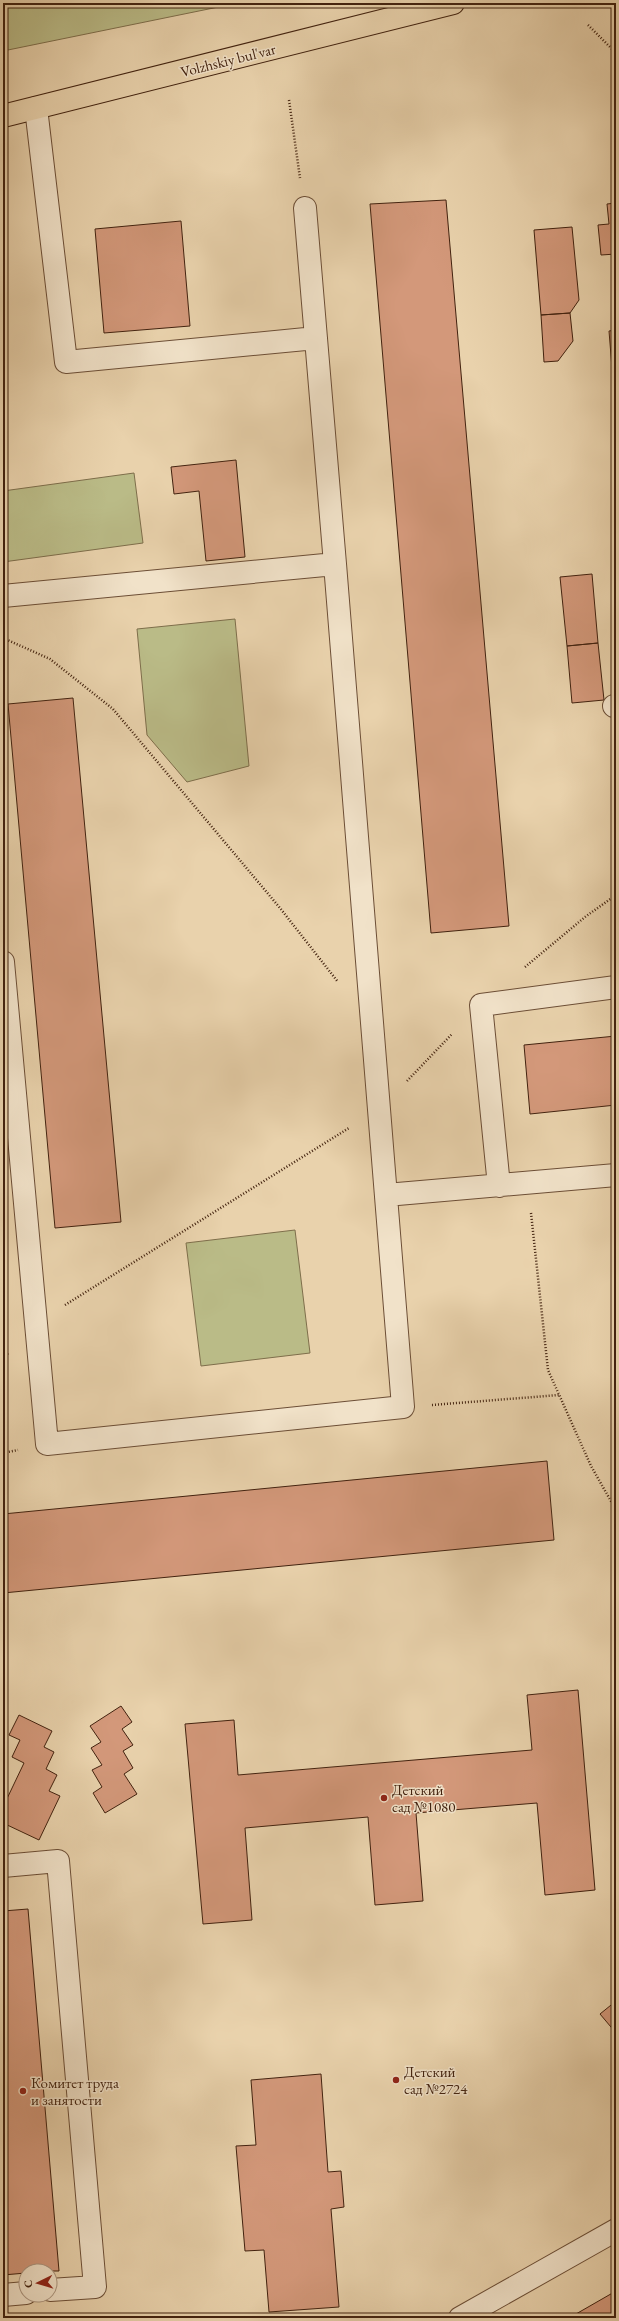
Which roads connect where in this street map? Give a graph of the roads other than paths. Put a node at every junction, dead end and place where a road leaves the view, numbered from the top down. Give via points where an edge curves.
1 (453, 3) edge
2 (36, 108) junction
3 (3, 116) edge
4 (305, 208) road end
5 (316, 338) junction
6 (335, 564) junction
7 (3, 596) edge
8 (3, 962) edge
9 (616, 987) edge
10 (616, 1175) edge
11 (499, 1186) junction
12 (386, 1195) junction
13 (3, 1866) edge
14 (616, 2230) edge
15 (58, 2289) edge
16 (18, 2293) edge
17 (3, 2295) edge
18 (460, 2318) edge

1 - 2 main road, Volzhskiy bul'var
2 - 3 main road, Volzhskiy bul'var
2 - 5 lane via 66,362
4 - 5 lane
5 - 6 lane
6 - 7 lane
6 - 12 lane
8 - 12 lane via 47,1444 403,1407
9 - 11 lane via 482,1005
10 - 11 lane
11 - 12 lane
13 - 15 lane via 58,1862 95,2286
14 - 18 lane
16 - 17 lane

